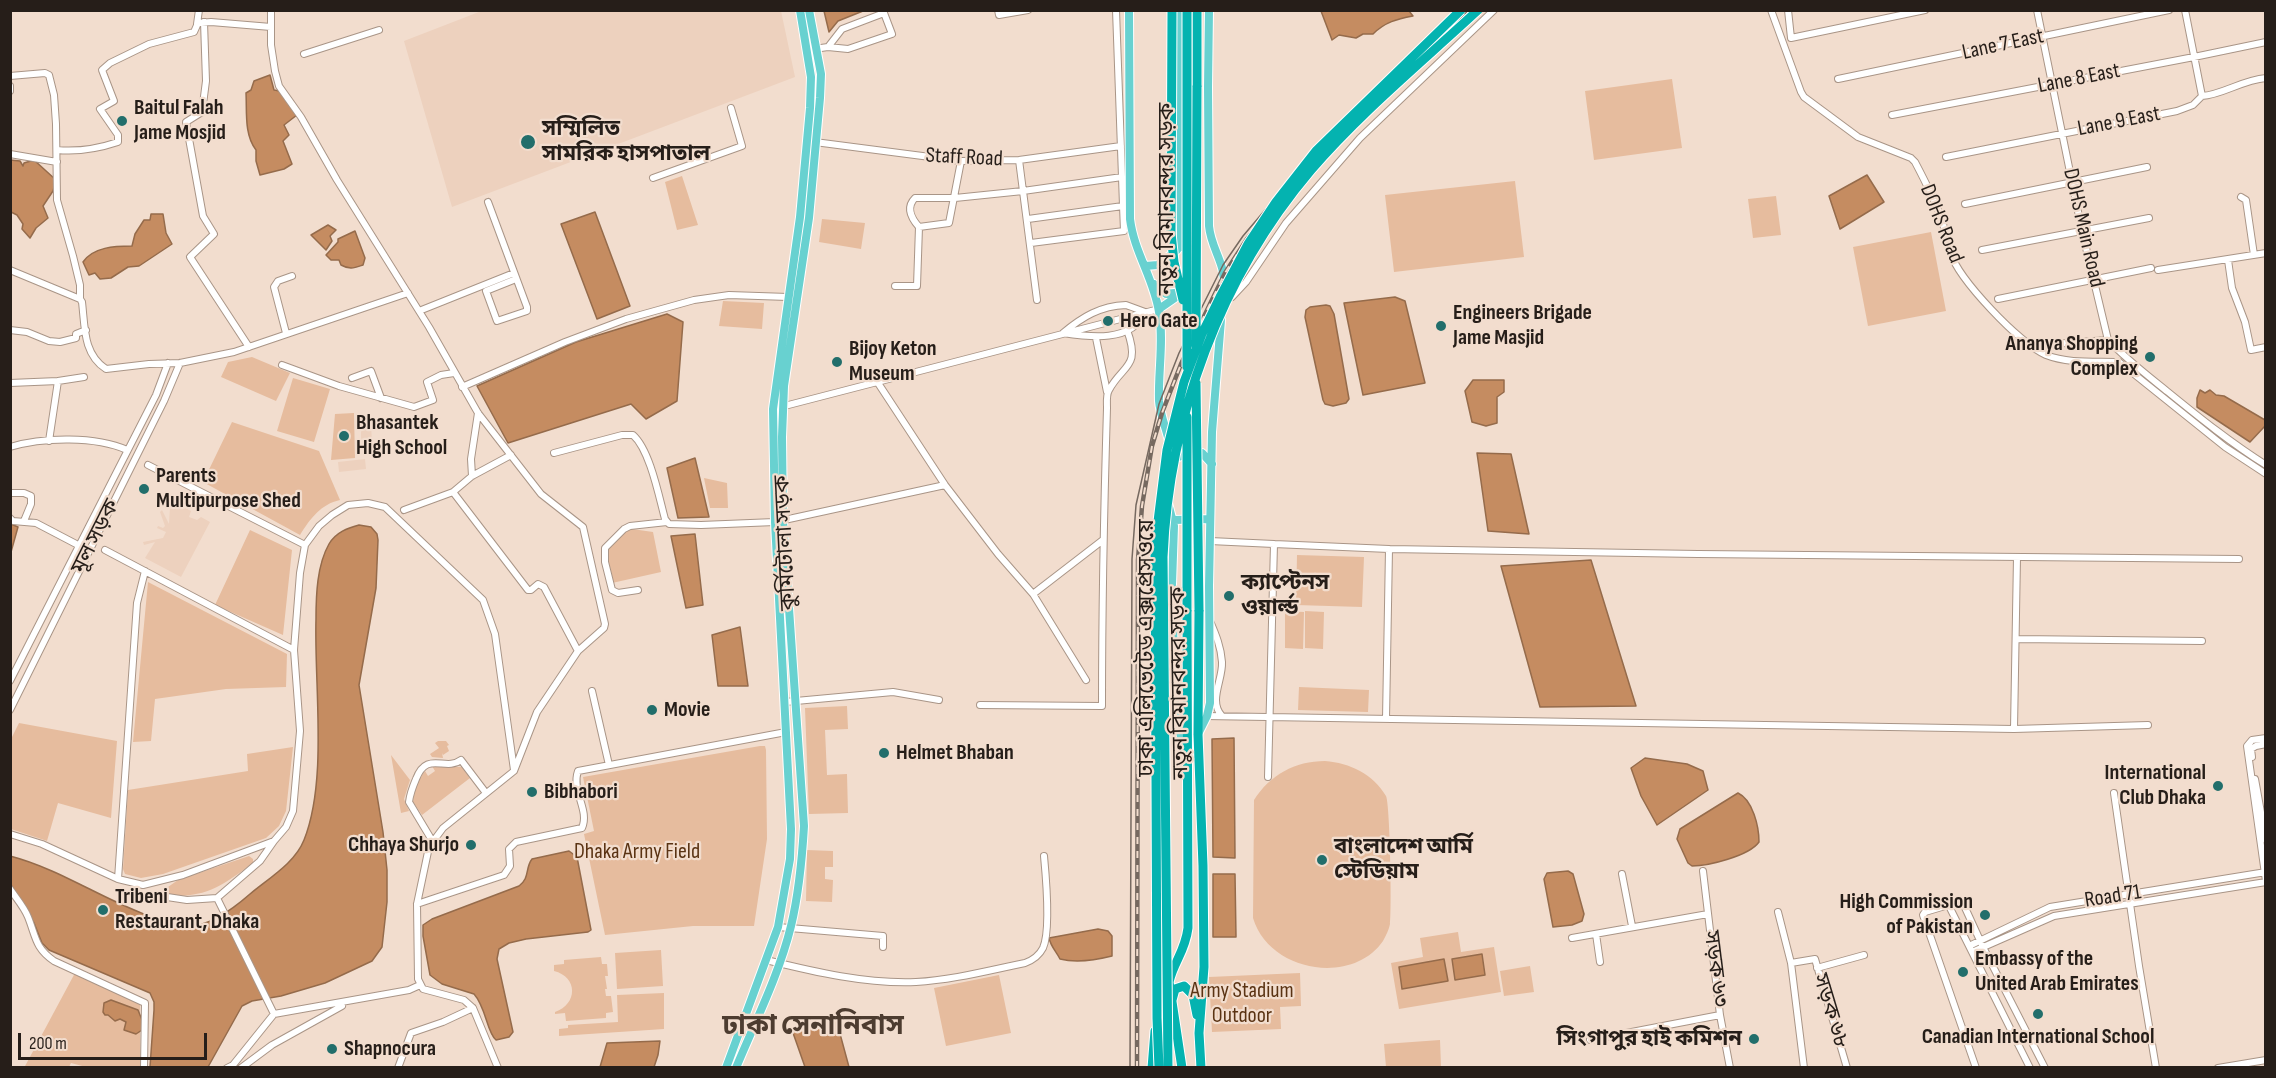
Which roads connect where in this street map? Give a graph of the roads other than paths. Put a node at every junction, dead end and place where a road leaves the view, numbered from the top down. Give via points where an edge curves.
1 (199, 10) edge
2 (271, 10) edge
3 (801, 10) edge
4 (809, 10) edge
5 (998, 10) edge
6 (1028, 10) edge
7 (1116, 10) edge
8 (1129, 10) edge
9 (1173, 10) edge
10 (1179, 10) edge
11 (1187, 10) edge
12 (1197, 10) edge
13 (1209, 10) edge
14 (1461, 10) edge
15 (1478, 10) edge
16 (1494, 10) edge
17 (1771, 10) edge
18 (1788, 10) edge
19 (1925, 10) edge
20 (2037, 10) edge
21 (2169, 10) edge
22 (2185, 10) edge
23 (200, 23) junction
24 (271, 27) junction
25 (380, 30) dead end
26 (2043, 36) junction
27 (2265, 42) edge
28 (828, 47) junction
29 (811, 49) junction
30 (304, 54) dead end
31 (2194, 57) junction
32 (10, 76) edge
33 (2265, 78) edge
34 (1838, 79) dead end
35 (2052, 84) junction
36 (10, 86) edge
37 (10, 91) edge
38 (2202, 96) junction
39 (731, 108) dead end
40 (1892, 115) dead end
41 (2061, 134) junction
42 (811, 142) junction
43 (1120, 146) junction
44 (57, 150) junction
45 (10, 154) edge
46 (1946, 157) dead end
47 (1019, 160) junction
48 (961, 161) junction
49 (57, 162) junction
50 (2147, 167) dead end
51 (653, 178) dead end
52 (1100, 180) junction
53 (1209, 181) junction
54 (2072, 182) junction
55 (1180, 185) junction
56 (1023, 191) junction
57 (2241, 197) dead end
58 (955, 198) junction
59 (488, 201) dead end
60 (1965, 204) dead end
61 (1180, 207) junction
62 (1208, 207) junction
63 (1099, 210) junction
64 (2149, 218) dead end
65 (1028, 219) junction
66 (919, 227) junction
67 (2082, 231) junction
68 (1210, 240) junction
69 (1200, 241) junction
70 (1031, 243) junction
71 (1181, 247) junction
72 (1982, 250) dead end
73 (2265, 253) edge
74 (2254, 255) junction
75 (2228, 260) junction
76 (1145, 266) junction
77 (10, 270) edge
78 (292, 276) dead end
79 (515, 276) junction
80 (2094, 280) junction
81 (1152, 283) junction
82 (895, 286) dead end
83 (1185, 292) junction
84 (408, 293) junction
85 (788, 297) junction
86 (80, 299) junction
87 (1998, 299) dead end
88 (1037, 300) dead end
89 (1223, 306) junction
90 (1159, 309) junction
91 (419, 311) junction
92 (1145, 312) junction
93 (1187, 314) junction
94 (10, 330) edge
95 (86, 330) junction
96 (1127, 330) junction
97 (286, 333) junction
98 (1062, 333) junction
99 (1096, 338) junction
100 (2108, 340) junction
101 (2053, 344) dead end
102 (249, 346) junction
103 (2265, 347) edge
104 (2122, 360) junction
105 (168, 363) junction
106 (180, 363) junction
107 (282, 365) dead end
108 (454, 373) junction
109 (84, 377) dead end
110 (351, 378) dead end
111 (58, 381) junction
112 (878, 382) junction
113 (10, 383) edge
114 (462, 387) junction
115 (1107, 392) junction
116 (381, 398) junction
117 (783, 406) junction
118 (773, 409) junction
119 (478, 413) junction
120 (1167, 432) junction
121 (1212, 432) junction
122 (49, 441) junction
123 (10, 447) edge
124 (127, 450) junction
125 (554, 453) dead end
126 (510, 454) junction
127 (1172, 459) junction
128 (1212, 464) junction
129 (148, 465) dead end
130 (2265, 465) edge
131 (2265, 474) edge
132 (472, 476) junction
133 (945, 485) junction
134 (453, 492) junction
135 (10, 493) edge
136 (404, 510) dead end
137 (10, 518) edge
138 (1210, 519) junction
139 (1174, 520) junction
140 (24, 521) junction
141 (91, 521) junction
142 (779, 521) junction
143 (667, 522) junction
144 (101, 526) junction
145 (1103, 540) junction
146 (1210, 541) junction
147 (78, 544) junction
148 (1274, 544) junction
149 (305, 545) junction
150 (1389, 549) junction
151 (105, 550) dead end
152 (2017, 557) junction
153 (2239, 559) dead end
154 (145, 571) junction
155 (638, 590) dead end
156 (1033, 594) junction
157 (1209, 618) junction
158 (2016, 639) junction
159 (2202, 641) dead end
160 (294, 650) junction
161 (578, 651) junction
162 (1086, 680) dead end
163 (10, 681) edge
164 (592, 691) dead end
165 (939, 700) dead end
166 (796, 701) junction
167 (784, 702) junction
168 (1215, 702) junction
169 (980, 705) dead end
170 (10, 710) edge
171 (1203, 716) junction
172 (1222, 716) junction
173 (1268, 716) junction
174 (1386, 719) junction
175 (2148, 725) dead end
176 (2014, 729) junction
177 (786, 732) junction
178 (2265, 738) edge
179 (2265, 744) edge
180 (1187, 760) junction
181 (609, 765) junction
182 (514, 771) junction
183 (1268, 777) dead end
184 (2114, 793) dead end
185 (486, 794) junction
186 (10, 834) edge
187 (2265, 840) edge
188 (274, 841) junction
189 (433, 842) junction
190 (1044, 856) dead end
191 (1703, 871) dead end
192 (2265, 872) edge
193 (1622, 874) dead end
194 (118, 879) junction
195 (2265, 881) edge
196 (162, 882) junction
197 (10, 889) edge
198 (2128, 894) junction
199 (162, 896) junction
200 (140, 898) dead end
201 (217, 898) junction
202 (417, 904) junction
203 (2130, 904) junction
204 (1949, 906) junction
205 (1778, 912) dead end
206 (1708, 914) junction
207 (778, 927) junction
208 (1632, 927) junction
209 (790, 928) junction
210 (1596, 934) junction
211 (1572, 938) dead end
212 (1981, 944) junction
213 (884, 947) dead end
214 (1971, 949) junction
215 (1864, 955) dead end
216 (766, 960) junction
217 (1600, 962) dead end
218 (780, 963) junction
219 (1791, 963) junction
220 (1818, 968) junction
221 (420, 985) junction
222 (1172, 1002) junction
223 (348, 1003) junction
224 (473, 1008) junction
225 (274, 1014) junction
226 (1720, 1015) junction
227 (1157, 1018) junction
228 (1199, 1033) junction
229 (1590, 1040) dead end
230 (2265, 1060) edge
231 (231, 1067) edge
232 (144, 1068) edge
233 (242, 1068) edge
234 (398, 1068) edge
235 (498, 1068) edge
236 (726, 1068) edge
237 (736, 1068) edge
238 (1152, 1068) edge
239 (1159, 1068) edge
240 (1168, 1068) edge
241 (1182, 1068) edge
242 (1200, 1068) edge
243 (1730, 1068) edge
244 (1804, 1068) edge
245 (1847, 1068) edge
246 (1976, 1068) edge
247 (2030, 1068) edge
248 (2045, 1068) edge
249 (2156, 1068) edge
250 (2218, 1068) edge

1 - 23 street
2 - 24 street
3 - 29 main road, কুর্মিটোলা সড়ক
4 - 29 main road, কুর্মিটোলা সড়ক
5 - 6 street via 999,15
7 - 43 street
8 - 76 main road via 1130,219 1136,248
9 - 93 highway, bridge via 1171,233
10 - 55 main road
11 - 93 highway, নতুন বিমানবন্দর সড়ক, bridge
12 - 171 highway, নতুন বিমানবন্দর সড়ক, bridge via 1198,610
13 - 53 main road
14 - 227 highway, ঢাকা এলিভেটেড এক্সপ্রেসওয়ে, bridge via 1316,151 1275,202 1221,295 1184,382 1167,450 1155,545
15 - 240 highway, ঢাকা এলিভেটেড এক্সপ্রেসওয়ে, bridge via 1336,143 1294,193 1261,240 1232,292 1200,362 1185,409 1174,454 1162,556
16 - 89 street via 1360,138 1286,223 1246,282
17 - 104 street, DOHS Road via 1804,97 1858,137 1915,162 1933,196 1961,274 2011,329 2045,354 2065,360
18 - 19 street via 1791,38
20 - 26 street, DOHS Main Road
21 - 26 street, Lane 7 East
22 - 31 street
23 - 24 street
23 - 44 street via 194,32 149,44 104,67 103,74 114,98 100,108 118,135 118,142 74,152
23 - 102 street via 206,81 202,112 186,122 203,216 214,234 190,258
24 - 84 street via 279,86
25 - 30 street
26 - 34 street, Lane 7 East
26 - 35 street, DOHS Main Road
27 - 31 street, Lane 8 East
28 - 28 street via 842,29 884,13 892,34 848,49
28 - 29 street
29 - 42 main road, কুর্মিটোলা সড়ক
31 - 35 street, Lane 8 East
31 - 38 street
32 - 44 street via 49,75
33 - 38 street, Lane 9 East via 2213,96
35 - 40 street, Lane 8 East
35 - 41 street, DOHS Main Road
36 - 37 street
38 - 41 street, Lane 9 East via 2193,105 2177,111
39 - 51 street via 742,146
41 - 46 street, Lane 9 East
41 - 54 street, DOHS Main Road
42 - 48 street, Staff Road
42 - 85 main road, কুর্মিটোলা সড়ক
42 - 117 main road, কুর্মিটোলা সড়ক via 809,218
43 - 47 street, Staff Road
43 - 52 street via 1122,177
44 - 49 street
45 - 49 street
47 - 48 street, Staff Road
47 - 56 street
48 - 58 street
49 - 86 street via 57,200 80,285
50 - 54 street
52 - 56 street
52 - 63 street via 1122,177 1123,206
53 - 55 main road via 1195,189
53 - 62 main road
54 - 60 street
54 - 67 street, DOHS Main Road
55 - 61 main road
56 - 58 street
56 - 65 street
57 - 74 street via 2246,200
58 - 66 street via 949,223
58 - 66 street via 915,198 911,202 911,216
59 - 79 street
61 - 62 main road via 1190,200 1200,200
61 - 71 main road
62 - 68 main road
63 - 65 street
63 - 70 street via 1123,206 1124,231
64 - 67 street
65 - 70 street
66 - 82 street via 917,284
67 - 72 street
67 - 80 street, DOHS Main Road
68 - 69 main road
68 - 89 main road via 1225,273
69 - 71 main road
69 - 83 main road via 1199,277
70 - 88 street
71 - 76 main road via 1158,265
73 - 74 street
74 - 75 street
75 - 80 street
75 - 103 street via 2232,288 2251,350
76 - 81 main road
77 - 86 street
78 - 97 street via 278,280 274,286
79 - 79 street via 527,311 497,321 486,291
79 - 91 street
80 - 87 street
80 - 100 street, DOHS Main Road
81 - 83 main road via 1166,294
81 - 90 main road
83 - 90 main road
84 - 91 street
84 - 97 street
85 - 114 street via 729,295 636,316
85 - 118 main road, কুর্মিটোলা সড়ক
86 - 95 street
89 - 121 main road
90 - 92 street
90 - 120 main road via 1159,404
91 - 108 street
92 - 96 street via 1140,322
92 - 98 street
92 - 98 street via 1126,305 1101,309
93 - 180 highway, নতুন বিমানবন্দর সড়ক, bridge
94 - 95 street via 60,342 76,338 76,334
95 - 105 street via 89,352 106,369
96 - 99 street
96 - 115 street via 1131,359
97 - 102 street
98 - 99 street
98 - 112 street
99 - 115 street
100 - 101 street
100 - 104 street
102 - 106 street
104 - 130 street
104 - 131 street via 2225,447
105 - 106 street
105 - 124 street, মূল সড়ক
106 - 144 street, মূল সড়ক
107 - 116 street
108 - 114 street
108 - 116 street via 427,382 433,400 414,407
109 - 111 street
110 - 116 street via 371,371
111 - 113 street
111 - 122 street
112 - 117 street
112 - 133 street
114 - 119 street
115 - 145 street
117 - 118 street
117 - 142 main road, কুর্মিটোলা সড়ক
118 - 142 main road, কুর্মিটোলা সড়ক
119 - 126 street
119 - 132 street
120 - 121 main road via 1177,441 1193,442
120 - 127 main road
121 - 128 main road
122 - 123 street
122 - 124 street via 98,440
124 - 141 street, মূল সড়ক
125 - 143 street via 633,435 653,475
126 - 132 street
126 - 161 street via 541,494 583,527 605,624
127 - 128 main road via 1202,453
127 - 139 main road via 1167,498
128 - 138 main road
129 - 149 street
132 - 134 street
133 - 142 street
133 - 156 street
134 - 136 street
134 - 161 street via 528,590 538,584 544,587
135 - 140 street via 31,496
137 - 140 street
138 - 139 main road
138 - 146 main road
139 - 180 main road via 1175,702
140 - 147 street via 43,525
141 - 144 street
141 - 147 street, মূল সড়ক
142 - 143 street via 702,525
142 - 166 main road, কুর্মিটোলা সড়ক
142 - 167 main road, কুর্মিটোলা সড়ক
143 - 155 street via 630,526 605,548 612,590
144 - 170 street, মূল সড়ক
145 - 156 street
145 - 169 street via 1102,706
146 - 148 street
146 - 157 main road
147 - 163 street, মূল সড়ক
148 - 150 street
148 - 173 street
149 - 160 street
149 - 182 street via 319,526 348,505 368,503 385,507 483,600 495,634
150 - 152 street
150 - 174 street
151 - 154 street
152 - 153 street
152 - 158 street
154 - 160 street
154 - 194 street via 137,603
156 - 162 street
157 - 168 street via 1217,636 1222,666
157 - 171 main road via 1210,703
158 - 159 street
158 - 176 street
160 - 188 street via 300,731 293,811 286,828
161 - 182 street via 537,712
164 - 181 street
165 - 166 street via 893,692
166 - 167 street
166 - 209 main road, কুর্মিটোলা সড়ক via 804,826 799,887
167 - 177 main road, কুর্মিটোলা সড়ক
168 - 171 street
168 - 172 street
171 - 172 street
171 - 228 highway, নতুন বিমানবন্দর সড়ক via 1198,734 1204,956
172 - 173 street
173 - 174 street
173 - 183 street
174 - 176 street
175 - 176 street
177 - 181 street
177 - 207 main road, কুর্মিটোলা সড়ক via 790,839
178 - 192 street via 2252,740 2247,746
179 - 187 street via 2251,749
180 - 222 highway, নতুন বিমানবন্দর সড়ক via 1188,928 1185,946 1169,982
181 - 202 street via 579,771 575,780 585,820 582,828 516,842 509,849 510,866 504,875
182 - 185 street
184 - 198 street
185 - 189 street via 443,828
185 - 189 street via 461,760 430,762 420,769 409,802
186 - 194 street via 42,844
188 - 196 street
188 - 201 street via 260,861
189 - 202 street
190 - 218 street via 1047,920 1044,946 1034,960 916,982 832,975
191 - 206 street, সড়ক ৬৩
192 - 195 street
192 - 198 street, Road 71
193 - 208 street
194 - 196 street via 143,885
195 - 203 street, Road 71
196 - 199 street via 157,890
197 - 232 street via 27,915 42,952 145,1003
198 - 203 street
198 - 212 street, Road 71 via 2050,907
199 - 200 street
199 - 201 street via 187,900
201 - 225 street
202 - 221 street
203 - 212 street, Road 71 via 2054,916
203 - 249 street
204 - 212 street via 1962,901
204 - 214 street
204 - 246 street via 1923,915
205 - 219 street, সড়ক ৬৮
206 - 208 street
206 - 226 street, সড়ক ৬৩
207 - 209 street
207 - 216 main road, কুর্মিটোলা সড়ক
208 - 210 street
209 - 213 street via 883,936
209 - 218 main road, কুর্মিটোলা সড়ক
210 - 211 street
210 - 217 street
212 - 214 street, Road 71
212 - 248 street
214 - 247 street
215 - 220 street
216 - 218 street
216 - 236 main road, কুর্মিটোলা সড়ক
218 - 237 main road, কুর্মিটোলা সড়ক
219 - 220 street, সড়ক ৬৮ via 1815,959
219 - 244 street
220 - 245 street, সড়ক ৬৮
221 - 223 street
221 - 224 street via 429,992 464,1000
222 - 228 highway via 1175,989 1181,985 1189,989 1196,1006
222 - 241 highway, নতুন বিমানবন্দর সড়ক
223 - 225 street
223 - 233 street via 272,1045
224 - 234 street via 411,1033
224 - 235 street
225 - 231 street
226 - 229 street
226 - 243 street, সড়ক ৬৩
227 - 238 highway, bridge
227 - 239 highway, ঢাকা এলিভেটেড এক্সপ্রেসওয়ে, bridge
228 - 242 highway, নতুন বিমানবন্দর সড়ক
230 - 250 street

